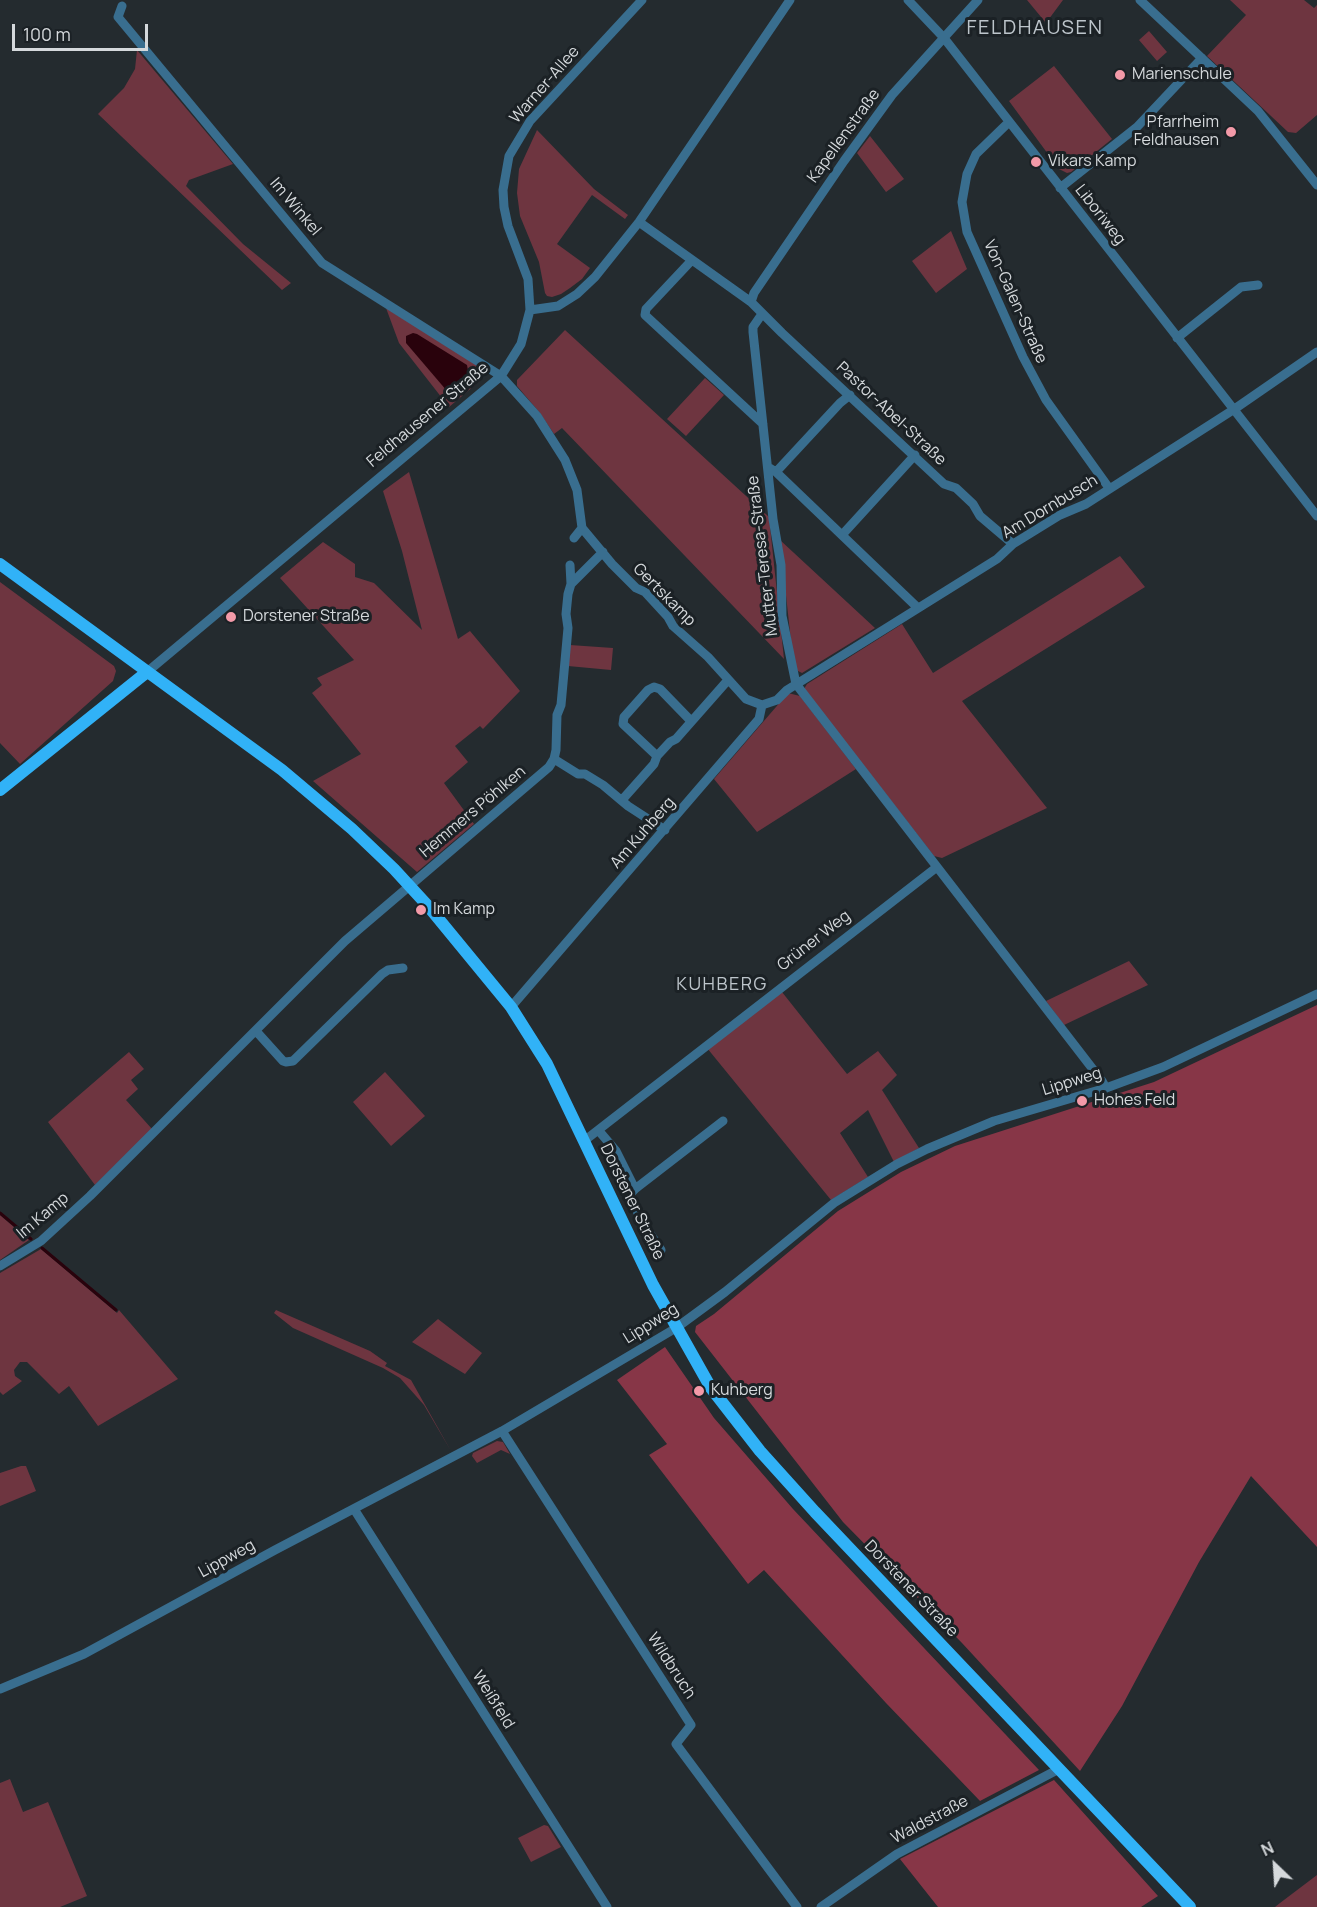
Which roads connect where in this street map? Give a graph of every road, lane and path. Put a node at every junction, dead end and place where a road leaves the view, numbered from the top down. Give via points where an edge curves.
1 (642, 0) edge
2 (790, 0) edge
3 (908, 0) edge
4 (978, 0) edge
5 (1140, 0) edge
6 (122, 6) dead end
7 (944, 38) junction
8 (1202, 58) junction
9 (1009, 122) junction
10 (1317, 185) edge
11 (1060, 188) junction
12 (639, 222) junction
13 (692, 260) junction
14 (1258, 285) dead end
15 (751, 302) junction
16 (530, 310) junction
17 (762, 314) junction
18 (1177, 338) junction
19 (1317, 352) edge
20 (501, 376) junction
21 (850, 395) junction
22 (1233, 410) junction
23 (763, 424) junction
24 (915, 455) junction
25 (772, 470) junction
26 (1109, 488) junction
27 (1317, 516) edge
28 (582, 528) junction
29 (842, 535) junction
30 (574, 538) dead end
31 (1012, 544) junction
32 (603, 552) junction
33 (0, 564) edge
34 (570, 565) dead end
35 (571, 584) junction
36 (918, 608) junction
37 (147, 672) junction
38 (728, 680) junction
39 (796, 684) junction
40 (762, 705) junction
41 (691, 721) junction
42 (657, 756) junction
43 (554, 759) junction
44 (0, 790) edge
45 (622, 800) junction
46 (665, 830) junction
47 (937, 867) junction
48 (409, 886) junction
49 (403, 968) dead end
50 (1317, 994) edge
51 (511, 1007) junction
52 (255, 1031) junction
53 (1106, 1088) junction
54 (723, 1121) dead end
55 (599, 1131) junction
56 (584, 1141) junction
57 (635, 1189) junction
58 (661, 1251) dead end
59 (0, 1266) edge
60 (676, 1328) junction
61 (502, 1431) junction
62 (354, 1509) junction
63 (0, 1689) edge
64 (1059, 1769) junction
65 (607, 1907) edge
66 (797, 1907) edge
67 (821, 1907) edge
68 (1190, 1907) edge

1 - 16 street, Warner-Allee via 530,121 509,156 504,207 528,279
2 - 12 street
3 - 7 street, Liboriweg
4 - 7 street, Kapellenstraße
5 - 8 street
6 - 20 street, Im Winkel via 118,17 322,263
7 - 9 street, Liboriweg
7 - 15 street, Kapellenstraße via 892,95 851,151
8 - 10 street via 1258,111
8 - 11 street via 1137,127
9 - 11 street, Liboriweg
9 - 26 street, Von-Galen-Straße via 976,154 967,174 962,202 967,232 1046,400
11 - 18 street, Liboriweg
12 - 13 street
12 - 16 street via 577,294 558,306
13 - 15 street
13 - 23 street via 646,309 645,315
14 - 18 street via 1241,287
15 - 17 street, Pastor-Abel-Straße
16 - 20 street, Feldhausener Straße via 521,344
17 - 21 street, Pastor-Abel-Straße
17 - 23 street, Mutter-Teresa-Straße via 753,332
18 - 22 street, Liboriweg
19 - 22 street, Am Dornbusch
20 - 28 street via 537,416 565,460 577,490
20 - 37 street, Feldhausener Straße
21 - 24 street, Pastor-Abel-Straße
21 - 25 street
22 - 26 street, Am Dornbusch
22 - 27 street, Liboriweg
23 - 25 street, Mutter-Teresa-Straße
24 - 29 street
24 - 31 street, Pastor-Abel-Straße via 944,484 973,504 980,516
25 - 29 street
25 - 39 street, Mutter-Teresa-Straße via 782,616
26 - 31 street, Am Dornbusch
28 - 30 street
28 - 32 street, Gertskamp
29 - 36 street
31 - 36 street, Am Dornbusch via 997,559
32 - 35 street
32 - 38 street, Gertskamp
33 - 37 main road, Dorstener Straße
34 - 35 street
35 - 43 street
36 - 39 street, Am Dornbusch
37 - 44 main road, Feldhausener Straße
37 - 48 main road, Dorstener Straße via 282,770 352,829
38 - 40 street, Gertskamp via 749,700
38 - 41 street
39 - 40 street via 777,700
39 - 47 street
40 - 46 street, Am Kuhberg via 759,719
41 - 42 street
41 - 42 street via 660,689 648,690 624,717 623,724
42 - 45 street
43 - 45 street via 578,774 585,774
43 - 48 street, Hemmers Pöhlken
45 - 46 street
46 - 51 street, Am Kuhberg
47 - 53 street
47 - 55 street, Grüner Weg
48 - 51 main road, Dorstener Straße
48 - 52 street, Im Kamp via 345,941
49 - 52 street via 382,974 293,1061 283,1061
50 - 53 street, Lippweg via 1163,1067
51 - 56 main road, Dorstener Straße via 547,1064
52 - 59 street, Im Kamp via 51,1232
53 - 60 street, Lippweg via 994,1121 897,1164 834,1203
54 - 57 street
55 - 56 street, Grüner Weg
55 - 57 street via 616,1150
56 - 60 main road, Dorstener Straße
57 - 58 street via 629,1195
60 - 61 street, Lippweg
60 - 64 main road, Dorstener Straße via 711,1388 760,1451
61 - 62 street, Lippweg
61 - 66 street, Wildbruch via 691,1725 676,1744
62 - 63 street, Lippweg via 84,1654
62 - 65 street, Weißfeld
64 - 67 street, Waldstraße via 897,1854
64 - 68 main road, Dorstener Straße

